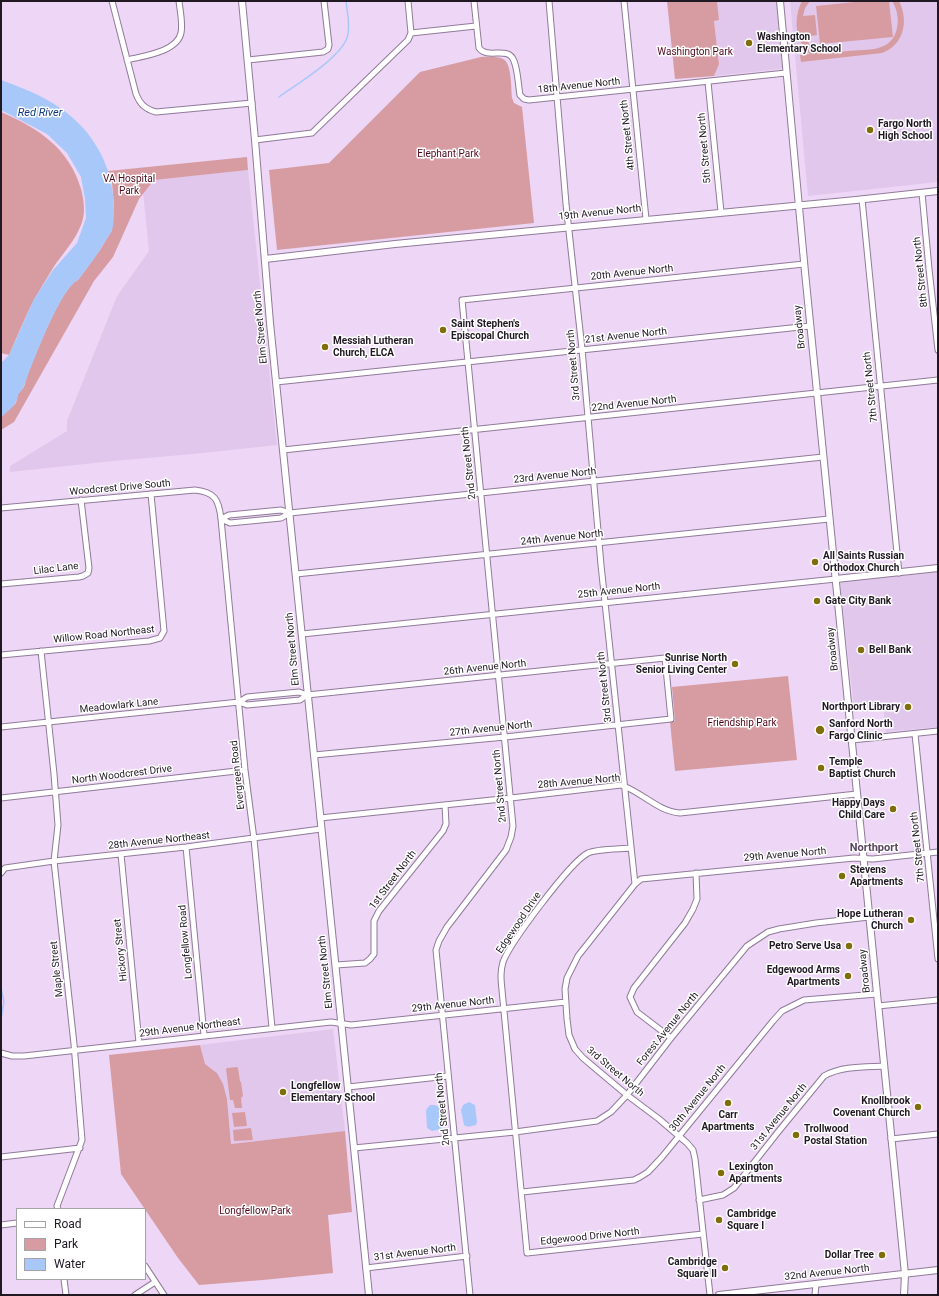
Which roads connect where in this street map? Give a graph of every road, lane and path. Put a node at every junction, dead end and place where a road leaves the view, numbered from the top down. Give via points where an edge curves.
1 (112, 1) edge
2 (179, 1) edge
3 (242, 1) edge
4 (324, 1) edge
5 (408, 1) edge
6 (474, 1) edge
7 (548, 1) edge
8 (624, 1) edge
9 (780, 1) edge
10 (476, 26) junction
11 (411, 33) junction
12 (127, 60) junction
13 (248, 60) junction
14 (786, 73) junction
15 (708, 82) junction
16 (633, 89) junction
17 (557, 97) junction
18 (252, 103) junction
19 (255, 140) junction
20 (938, 191) edge
21 (922, 193) junction
22 (862, 199) junction
23 (798, 205) junction
24 (720, 212) junction
25 (646, 219) junction
26 (569, 227) junction
27 (265, 259) junction
28 (804, 264) junction
29 (576, 288) junction
30 (462, 300) joint
31 (810, 326) junction
32 (582, 349) junction
33 (938, 350) edge
34 (468, 361) junction
35 (938, 380) edge
36 (276, 382) junction
37 (880, 387) junction
38 (817, 394) junction
39 (588, 418) junction
40 (475, 430) junction
41 (283, 450) junction
42 (823, 457) junction
43 (594, 481) junction
44 (480, 493) junction
45 (151, 494) junction
46 (82, 500) junction
47 (1, 508) edge
48 (290, 513) junction
49 (221, 519) junction
50 (829, 519) junction
51 (599, 543) junction
52 (488, 554) junction
53 (938, 568) edge
54 (899, 573) junction
55 (296, 574) junction
56 (836, 580) junction
57 (1, 584) edge
58 (605, 602) junction
59 (492, 615) junction
60 (302, 634) junction
61 (42, 650) junction
62 (1, 655) edge
63 (612, 664) junction
64 (498, 675) junction
65 (307, 695) junction
66 (239, 702) junction
67 (671, 719) joint
68 (49, 722) junction
69 (618, 725) junction
70 (1, 727) edge
71 (938, 731) edge
72 (915, 734) junction
73 (505, 737) junction
74 (852, 740) junction
75 (314, 756) junction
76 (245, 770) junction
77 (624, 786) junction
78 (55, 792) junction
79 (857, 794) junction
80 (1, 798) edge
81 (511, 798) junction
82 (445, 805) junction
83 (320, 818) junction
84 (321, 829) junction
85 (254, 839) junction
86 (186, 847) junction
87 (630, 848) junction
88 (938, 852) edge
89 (928, 853) junction
90 (121, 854) junction
91 (864, 858) junction
92 (54, 861) junction
93 (1, 873) edge
94 (696, 873) junction
95 (635, 884) junction
96 (869, 918) junction
97 (938, 959) edge
98 (336, 965) junction
99 (877, 994) junction
100 (938, 1000) edge
101 (566, 1002) junction
102 (878, 1006) junction
103 (504, 1009) junction
104 (442, 1016) junction
105 (342, 1024) junction
106 (272, 1028) junction
107 (204, 1035) junction
108 (671, 1038) junction
109 (139, 1043) junction
110 (75, 1050) junction
111 (1, 1053) edge
112 (884, 1066) junction
113 (448, 1076) junction
114 (348, 1087) junction
115 (627, 1095) junction
116 (515, 1132) junction
117 (938, 1134) edge
118 (679, 1136) junction
119 (455, 1138) junction
120 (891, 1139) junction
121 (80, 1148) junction
122 (354, 1148) junction
123 (1, 1157) edge
124 (522, 1192) junction
125 (699, 1200) junction
126 (58, 1208) edge
127 (16, 1223) edge
128 (1, 1225) edge
129 (703, 1234) junction
130 (467, 1256) junction
131 (146, 1268) edge
132 (366, 1268) junction
133 (938, 1270) edge
134 (905, 1274) junction
135 (64, 1280) edge
136 (155, 1282) junction
137 (816, 1284) junction
138 (66, 1295) edge
139 (135, 1295) edge
140 (164, 1295) edge
141 (369, 1295) edge
142 (470, 1295) edge
143 (710, 1295) edge
144 (719, 1295) edge
145 (815, 1295) edge
146 (904, 1295) edge

1 - 12 street
2 - 12 street via 181,33 173,45
3 - 13 street, Elm Street North
4 - 13 street via 328,49 323,52
5 - 11 street
6 - 10 street
7 - 17 street, 3rd Street North
8 - 16 street, 4th Street North
9 - 14 street, Broadway
10 - 11 street
10 - 17 street, 18th Avenue North via 481,51 503,52 512,56 520,95 524,99
11 - 19 street via 408,40 316,130 307,134
12 - 18 street via 138,100 142,106 156,112
13 - 18 street, Elm Street North
14 - 15 street, 18th Avenue North
14 - 23 street, Broadway
15 - 16 street, 18th Avenue North
15 - 24 street, 5th Street North
16 - 17 street, 18th Avenue North
16 - 25 street, 4th Street North
17 - 26 street, 3rd Street North
18 - 19 street, Elm Street North
19 - 27 street, Elm Street North
20 - 21 street, 19th Avenue North
21 - 22 street, 19th Avenue North
21 - 33 street, 8th Street North
22 - 23 street, 19th Avenue North
22 - 37 street, 7th Street North
23 - 24 street, 19th Avenue North
23 - 28 street, Broadway
24 - 25 street, 19th Avenue North
25 - 26 street, 19th Avenue North
26 - 27 street, 19th Avenue North
26 - 29 street, 3rd Street North
27 - 36 street, Elm Street North
28 - 29 street, 20th Avenue North
28 - 31 street, Broadway
29 - 30 street, 20th Avenue North
29 - 32 street, 3rd Street North
30 - 34 street, 2nd Street North
31 - 32 street, 21st Avenue North
31 - 38 street, Broadway
32 - 34 street, 21st Avenue North
32 - 39 street, 3rd Street North
34 - 36 street, 21st Avenue North
34 - 40 street, 2nd Street North
35 - 37 street, 22nd Avenue North
36 - 41 street, Elm Street North
37 - 38 street, 22nd Avenue North
37 - 54 street, 7th Street North
38 - 39 street, 22nd Avenue North
38 - 42 street, Broadway
39 - 40 street, 22nd Avenue North
39 - 43 street, 3rd Street North
40 - 41 street, 22nd Avenue North
40 - 44 street, 2nd Street North
41 - 48 street, Elm Street North
42 - 43 street, 23rd Avenue North
42 - 50 street, Broadway
43 - 44 street, 23rd Avenue North
43 - 51 street, 3rd Street North
44 - 48 street, 23rd Avenue North
44 - 52 street, 2nd Street North
45 - 46 street, Woodcrest Drive South
45 - 49 street, Woodcrest Drive South via 203,490 219,503
45 - 61 street, Willow Road Northeast via 164,631 160,638
46 - 47 street, Woodcrest Drive South
46 - 57 street, Lilac Lane via 88,573 79,577
48 - 49 street via 281,510 230,515
48 - 55 street, Elm Street North
49 - 66 street, Evergreen Road
50 - 51 street, 24th Avenue North
50 - 56 street, Broadway
51 - 52 street, 24th Avenue North
51 - 58 street, 3rd Street North
52 - 55 street, 24th Avenue North
52 - 59 street, 2nd Street North
53 - 54 street, 25th Avenue North
54 - 56 street, 25th Avenue North
55 - 60 street, Elm Street North
56 - 58 street, 25th Avenue North
56 - 74 street, Broadway
58 - 59 street, 25th Avenue North
58 - 63 street, 3rd Street North
59 - 60 street, 25th Avenue North
59 - 64 street, 2nd Street North
60 - 65 street, Elm Street North
61 - 62 street, Willow Road Northeast
61 - 68 street, Maple Street
63 - 64 street, 26th Avenue North
63 - 67 street, 26th Avenue North via 665,658
63 - 69 street, 3rd Street North
64 - 65 street, 26th Avenue North
64 - 73 street, 2nd Street North
65 - 66 street, Meadowlark Lane via 299,692 248,697
65 - 66 street, Meadowlark Lane via 300,700 292,701 247,705
65 - 75 street, Elm Street North
66 - 68 street, Meadowlark Lane
66 - 76 street, Evergreen Road
67 - 69 street, 27th Avenue North
68 - 70 street, Meadowlark Lane
68 - 78 street, Maple Street
69 - 73 street, 27th Avenue North
69 - 77 street, 3rd Street North
71 - 72 street
72 - 74 street
72 - 89 street, 7th Street North
73 - 75 street, 27th Avenue North
73 - 81 street, 2nd Street North
74 - 79 street, Broadway
75 - 83 street, Elm Street North
76 - 78 street, North Woodcrest Drive
76 - 85 street, Evergreen Road
77 - 79 street, 28th Avenue North via 669,812 680,813
77 - 81 street, 28th Avenue North
77 - 87 street, 3rd Street North
78 - 80 street, North Woodcrest Drive
78 - 92 street, Maple Street via 58,825
79 - 91 street, Broadway
81 - 82 street, 28th Avenue North
81 - 104 street, 2nd Street North via 513,826 506,850 448,927 436,950
82 - 83 street, 28th Avenue North
82 - 98 street, 1st Street North via 446,824 443,830 374,921 374,954 365,962
83 - 84 street, Elm Street North
84 - 85 street, 28th Avenue Northeast
84 - 98 street, Elm Street North
85 - 86 street, 28th Avenue Northeast
85 - 106 street, Evergreen Road
86 - 90 street, 28th Avenue Northeast
86 - 107 street, Longfellow Road
87 - 95 street, 3rd Street North
87 - 103 street, Edgewood Drive via 588,853 559,881 504,961 501,973
88 - 89 street, 29th Avenue North
89 - 91 street, 29th Avenue North
89 - 97 street, 7th Street North
90 - 92 street, 28th Avenue Northeast
90 - 109 street, Hickory Street
91 - 94 street, 29th Avenue North
91 - 96 street, Broadway
92 - 93 street, 28th Avenue Northeast via 5,868
92 - 110 street, Maple Street
94 - 95 street, 29th Avenue North via 641,879
94 - 108 street via 697,899 693,909 634,988 630,998 637,1012
95 - 101 street, 3rd Street North via 578,956 567,978
96 - 99 street, Broadway
96 - 108 street, Forest Avenue North via 816,923 768,932 758,937 747,946
98 - 105 street, Elm Street North
99 - 102 street, Broadway
99 - 118 street, 30th Avenue North via 804,1000 782,1011
100 - 102 street
101 - 103 street, 29th Avenue North
101 - 115 street, 3rd Street North via 569,1035 575,1048 583,1058
102 - 112 street, Broadway
103 - 104 street, 29th Avenue North
103 - 116 street, Edgewood Drive
104 - 105 street, 29th Avenue North
104 - 113 street, 2nd Street North
105 - 106 street, 29th Avenue Northeast via 331,1022
105 - 114 street, Elm Street North
106 - 107 street, 29th Avenue Northeast
107 - 109 street, 29th Avenue Northeast
108 - 115 street, Forest Avenue North
109 - 110 street, 29th Avenue Northeast
110 - 111 street, 29th Avenue Northeast via 12,1056
110 - 121 street, Maple Street via 82,1140
112 - 120 street, Broadway
112 - 125 street, 31st Avenue North via 831,1072 824,1076 734,1188 723,1196
113 - 114 street
113 - 119 street, 2nd Street North
114 - 122 street, Elm Street North
115 - 116 street, Forest Avenue North via 611,1112 597,1121
115 - 118 street, 3rd Street North
116 - 119 street, Forest Avenue North
116 - 124 street, Edgewood Drive North
117 - 120 street
118 - 124 street, 30th Avenue North via 640,1178
118 - 125 street, 3rd Street North via 693,1150
119 - 122 street, Forest Avenue North
119 - 130 street, 2nd Street North
120 - 134 street, Broadway
121 - 123 street
121 - 126 street, Maple Street
122 - 132 street, Elm Street North
124 - 129 street, Edgewood Drive North via 527,1253
125 - 129 street, 3rd Street North
127 - 128 street
129 - 143 street, 3rd Street North
130 - 132 street, 31st Avenue North
130 - 142 street, 2nd Street North
131 - 136 street
132 - 141 street, Elm Street North
133 - 134 street, 32nd Avenue North
134 - 137 street, 32nd Avenue North
134 - 146 street, Broadway
135 - 138 street
136 - 139 street
136 - 140 street
137 - 144 street, 32nd Avenue North
137 - 145 street

